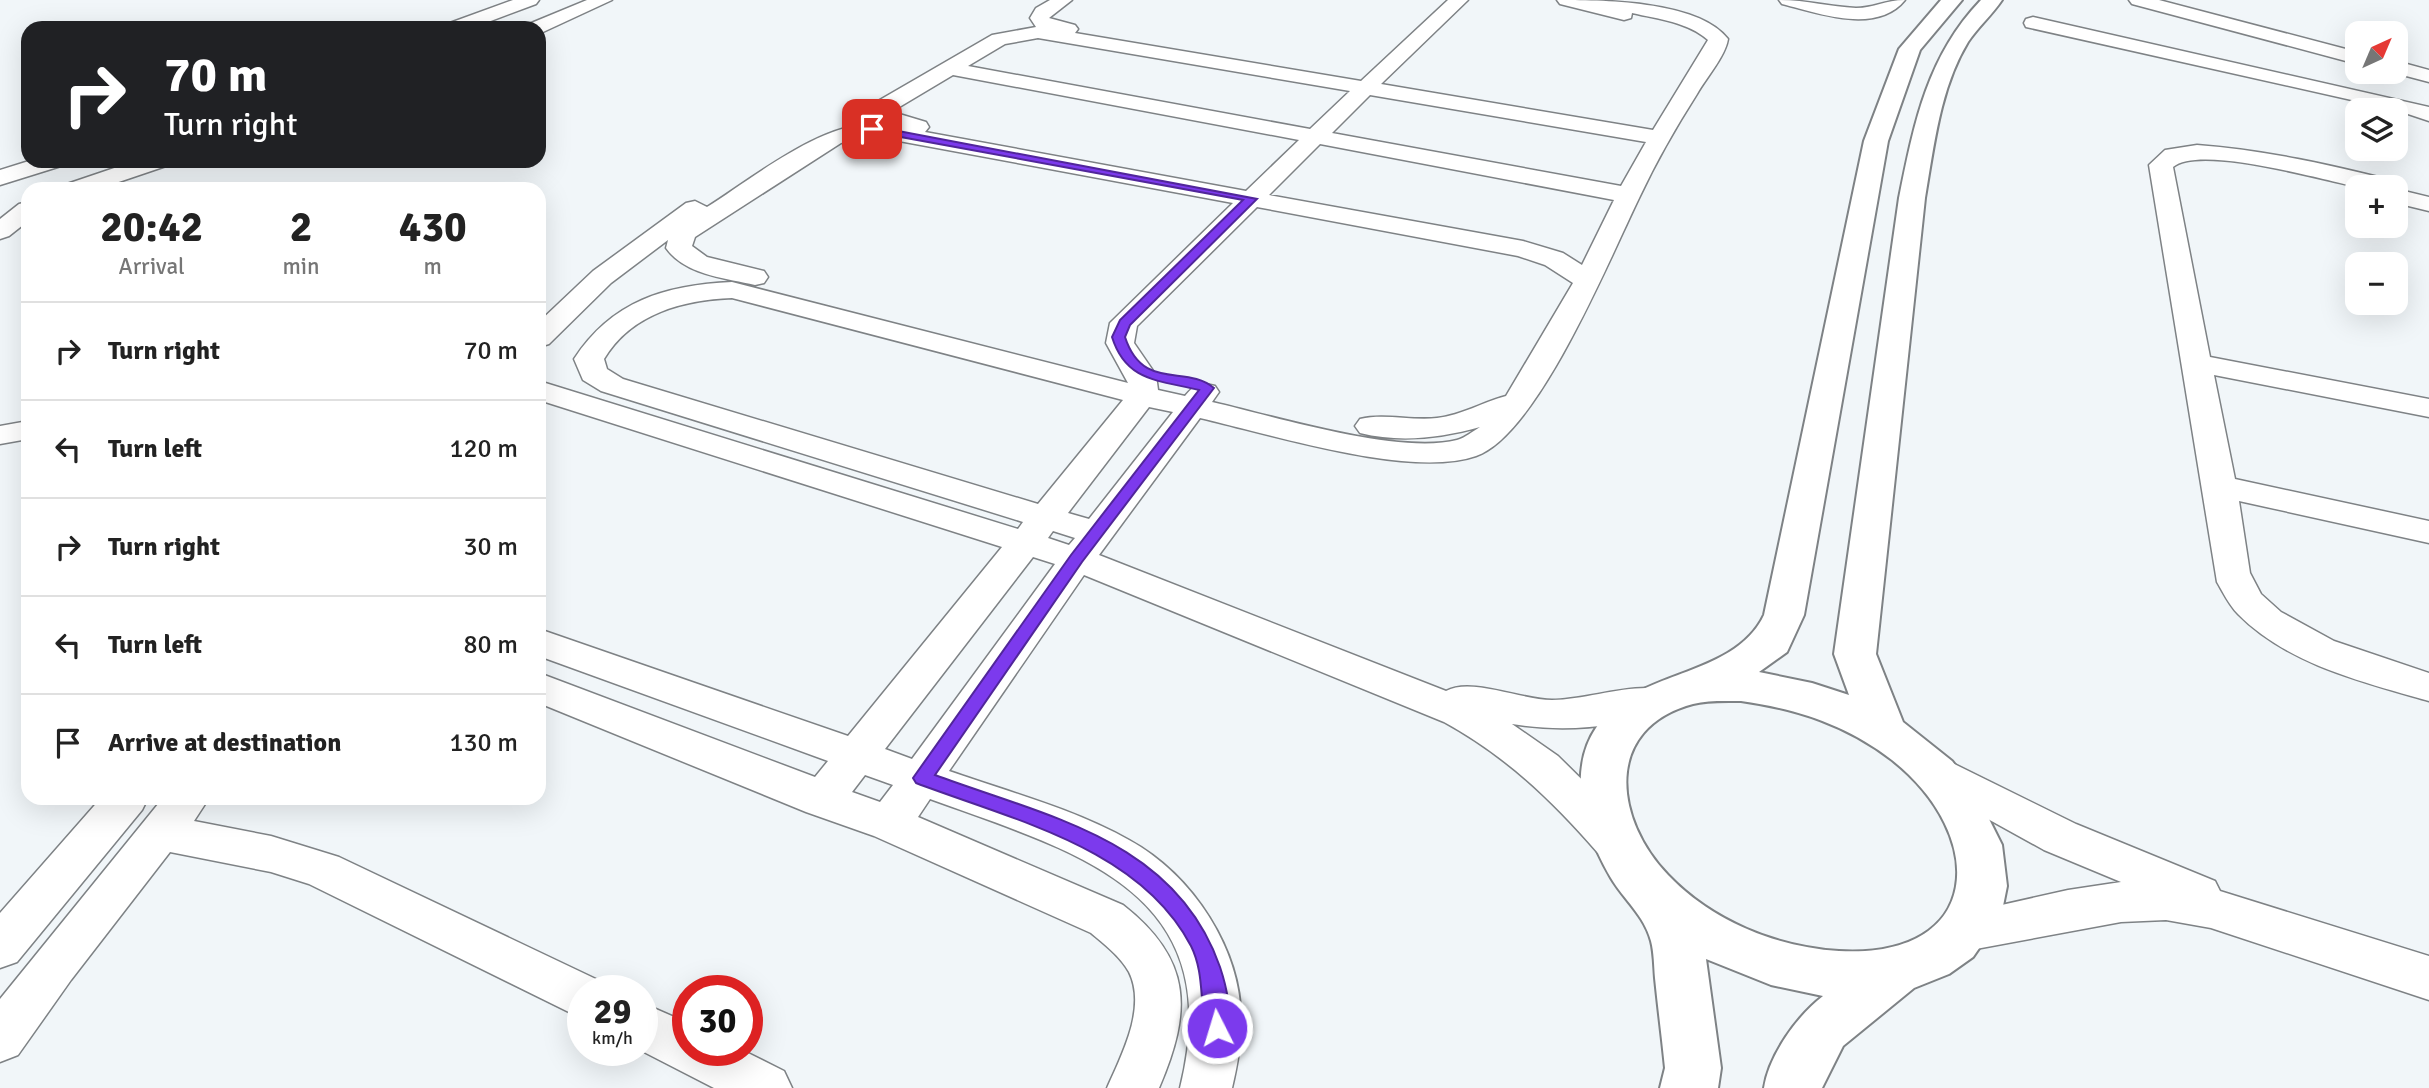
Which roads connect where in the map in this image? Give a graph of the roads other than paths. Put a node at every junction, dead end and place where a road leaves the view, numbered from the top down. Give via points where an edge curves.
1 (530, 0) edge
2 (603, 0) edge
3 (1038, 0) edge
4 (1063, 0) edge
5 (1459, 0) edge
6 (1566, 0) edge
7 (1603, 0) edge
8 (1788, 0) edge
9 (1896, 0) edge
10 (1952, 0) edge
11 (1992, 0) edge
12 (2138, 0) edge
13 (473, 21) edge
14 (2033, 23) dead end
15 (546, 24) edge
16 (1710, 55) junction
17 (2345, 55) edge
18 (948, 68) junction
19 (2408, 70) edge
20 (2429, 76) edge
21 (1372, 83) junction
22 (2429, 114) edge
23 (1663, 132) junction
24 (1317, 136) junction
25 (31, 168) edge
26 (138, 168) edge
27 (2162, 172) junction
28 (2345, 177) edge
29 (0, 178) edge
30 (96, 182) edge
31 (2345, 185) edge
32 (2408, 192) edge
33 (1628, 194) junction
34 (1256, 195) junction
35 (2429, 196) edge
36 (2408, 199) edge
37 (2429, 204) edge
38 (21, 214) edge
39 (0, 231) edge
40 (1586, 244) junction
41 (1588, 281) junction
42 (546, 331) edge
43 (2198, 373) junction
44 (1142, 384) junction
45 (546, 394) edge
46 (1200, 398) junction
47 (2429, 408) edge
48 (2429, 428) edge
49 (21, 431) edge
50 (0, 435) edge
51 (2218, 486) junction
52 (1034, 530) junction
53 (2429, 532) edge
54 (2230, 545) junction
55 (1087, 546) junction
56 (546, 645) edge
57 (2429, 674) edge
58 (1393, 685) junction
59 (2429, 687) edge
60 (546, 690) edge
61 (1671, 695) junction
62 (1885, 732) junction
63 (855, 755) junction
64 (1929, 766) junction
65 (923, 778) junction
66 (821, 800) junction
67 (121, 805) edge
68 (182, 805) edge
69 (889, 824) junction
70 (159, 832) junction
71 (1614, 840) junction
72 (1656, 895) junction
73 (1965, 931) junction
74 (2290, 932) junction
75 (0, 947) edge
76 (1895, 972) junction
77 (2429, 978) edge
78 (567, 989) edge
79 (0, 1039) edge
80 (723, 1066) edge
81 (766, 1088) edge
82 (1133, 1088) edge
83 (1206, 1088) edge
84 (1689, 1088) edge
85 (1793, 1088) edge

1 - 13 street
2 - 15 street
3 - 42 street via 684,215 602,277
4 - 21 street via 1039,15 1040,21
5 - 21 street
6 - 16 street via 1666,25 1695,39
7 - 16 street via 1705,27 1718,39
8 - 9 street via 1864,13 1883,10
10 - 61 street via 1910,49 1876,141 1784,615 1772,642 1748,660
11 - 62 street via 1970,21 1941,69 1922,135 1912,198 1855,653
12 - 17 street
14 - 22 street
16 - 23 street
18 - 21 street via 999,39 1038,33
18 - 24 street
18 - 34 street via 886,106 885,115 913,126
19 - 20 street
21 - 23 street
21 - 24 street
23 - 33 street
24 - 33 street
24 - 34 street
25 - 29 street
26 - 30 street
27 - 28 street via 2162,161 2168,155 2206,152
27 - 31 street via 2176,163 2223,160
27 - 43 street
32 - 35 street
33 - 40 street
34 - 40 street via 1510,239
34 - 41 street via 1523,249 1554,259
34 - 44 street via 1120,330 1123,350
34 - 44 street via 872,129 826,142 690,226 679,241 683,254 698,263
36 - 37 street
38 - 39 street
40 - 41 street
41 - 46 street via 1519,400 1480,443 1436,454 1365,446
43 - 47 street
43 - 48 street
43 - 51 street
44 - 46 street
44 - 52 street
44 - 52 street via 732,290 678,296 643,310 602,338 589,359 594,374 612,385
45 - 52 street
46 - 55 street
49 - 50 street
51 - 53 street
51 - 54 street
52 - 55 street
52 - 63 street
54 - 57 street via 2247,576 2304,624 2360,652
54 - 59 street via 2236,584 2246,599 2283,630 2348,662
55 - 58 street
55 - 65 street
56 - 63 street
58 - 61 street via 1549,715 1584,713
58 - 71 street via 1497,731 1546,769
60 - 66 street
61 - 62 street via 1741,685 1799,694 1858,716
61 - 71 street via 1624,724 1604,756 1601,796
62 - 64 street
63 - 65 street
63 - 66 street
64 - 73 street via 1958,802 1980,850 1984,879 1979,906
64 - 74 street via 2060,837
65 - 69 street
65 - 83 street via 1093,843 1127,861 1182,912 1202,946 1214,981 1217,1028
66 - 69 street
67 - 75 street
68 - 70 street
69 - 82 street via 1086,908 1127,932 1143,950 1159,992 1156,1036
70 - 78 street via 271,854 323,870
70 - 79 street
71 - 72 street
72 - 76 street via 1696,928 1744,953 1795,970 1848,976
72 - 84 street via 1677,941 1693,1068
73 - 74 street via 2121,902 2166,901 2211,908
73 - 76 street via 1936,956
74 - 77 street
76 - 85 street via 1824,1028
80 - 81 street

